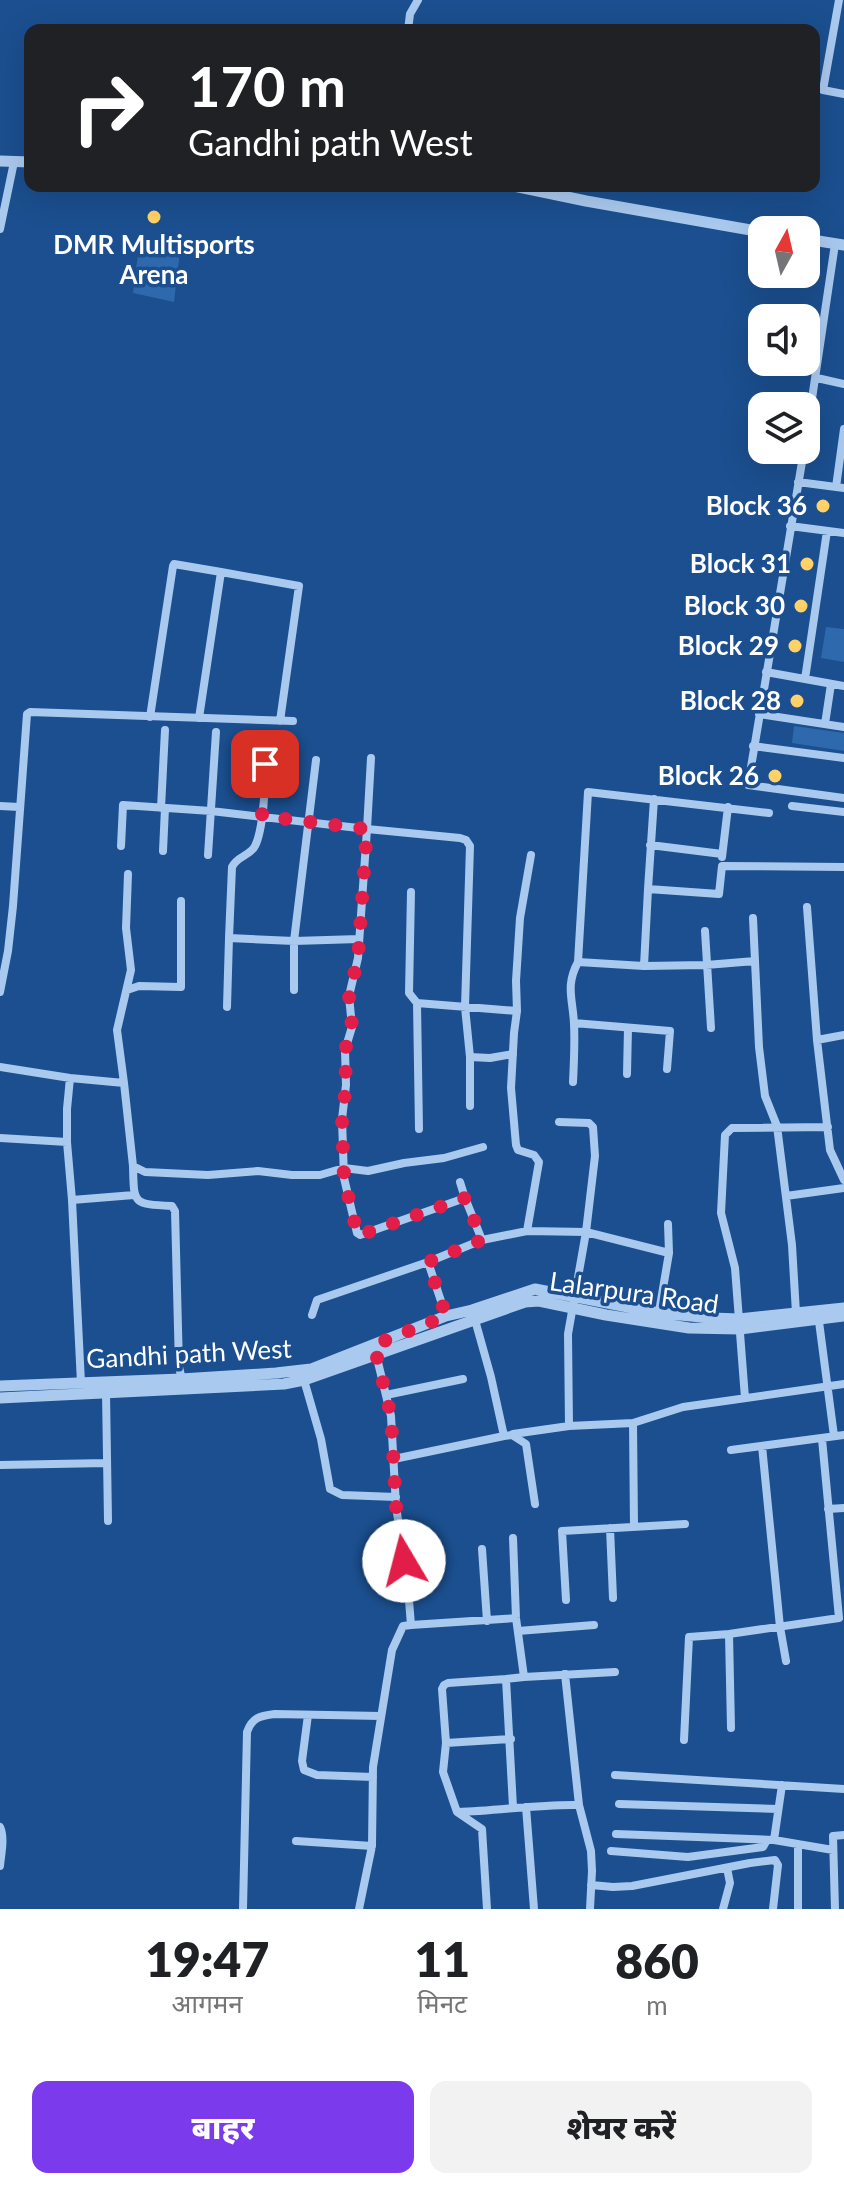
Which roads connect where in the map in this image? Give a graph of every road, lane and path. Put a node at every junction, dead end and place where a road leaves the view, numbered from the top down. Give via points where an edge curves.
1 (418, 0) edge
2 (839, 0) edge
3 (409, 24) edge
4 (844, 94) edge
5 (0, 161) edge
6 (14, 162) junction
7 (24, 162) edge
8 (546, 192) edge
9 (0, 229) edge
10 (748, 229) edge
11 (820, 240) edge
12 (841, 242) edge
13 (817, 378) junction
14 (844, 382) edge
15 (814, 392) edge
16 (844, 429) edge
17 (801, 464) edge
18 (798, 482) junction
19 (840, 488) edge
20 (790, 526) junction
21 (827, 531) junction
22 (844, 533) edge
23 (221, 572) junction
24 (766, 672) junction
25 (805, 679) junction
26 (831, 684) junction
27 (844, 686) edge
28 (759, 714) junction
29 (150, 717) junction
30 (199, 718) junction
31 (280, 721) junction
32 (293, 721) dead end
33 (825, 724) junction
34 (844, 727) edge
35 (165, 730) dead end
36 (216, 732) dead end
37 (267, 738) dead end
38 (753, 746) junction
39 (371, 758) dead end
40 (844, 758) edge
41 (316, 760) dead end
42 (844, 798) edge
43 (654, 799) junction
44 (0, 806) edge
45 (792, 806) dead end
46 (19, 807) junction
47 (728, 807) junction
48 (163, 808) junction
49 (211, 811) junction
50 (844, 812) edge
51 (769, 813) dead end
52 (262, 816) junction
53 (309, 821) junction
54 (367, 829) junction
55 (650, 845) junction
56 (121, 846) dead end
57 (163, 851) dead end
58 (722, 854) junction
59 (208, 855) dead end
60 (531, 855) dead end
61 (722, 866) junction
62 (844, 867) edge
63 (128, 874) dead end
64 (648, 889) junction
65 (411, 892) dead end
66 (181, 901) dead end
67 (807, 907) dead end
68 (753, 918) dead end
69 (705, 931) dead end
70 (229, 938) junction
71 (359, 939) junction
72 (294, 941) junction
73 (755, 961) junction
74 (578, 962) junction
75 (706, 965) junction
76 (644, 966) junction
77 (127, 990) junction
78 (294, 990) dead end
79 (0, 992) edge
80 (417, 1003) junction
81 (227, 1007) dead end
82 (465, 1007) junction
83 (517, 1011) junction
84 (574, 1023) junction
85 (628, 1028) junction
86 (711, 1028) dead end
87 (844, 1035) edge
88 (817, 1040) junction
89 (513, 1054) junction
90 (470, 1057) junction
91 (0, 1067) edge
92 (667, 1069) dead end
93 (627, 1074) dead end
94 (70, 1078) junction
95 (573, 1082) dead end
96 (124, 1083) junction
97 (470, 1106) dead end
98 (559, 1122) dead end
99 (777, 1126) junction
100 (828, 1127) junction
101 (419, 1129) dead end
102 (0, 1138) edge
103 (67, 1142) junction
104 (483, 1147) dead end
105 (133, 1166) junction
106 (344, 1168) junction
107 (844, 1180) edge
108 (460, 1182) dead end
109 (844, 1188) edge
110 (134, 1195) junction
111 (786, 1196) junction
112 (465, 1198) junction
113 (72, 1200) junction
114 (668, 1224) dead end
115 (527, 1231) junction
116 (586, 1232) junction
117 (482, 1240) junction
118 (669, 1253) junction
119 (428, 1262) junction
120 (574, 1301) junction
121 (844, 1308) edge
122 (796, 1313) junction
123 (312, 1315) dead end
124 (818, 1315) junction
125 (446, 1316) junction
126 (844, 1316) edge
127 (658, 1318) junction
128 (475, 1320) junction
129 (740, 1324) junction
130 (375, 1350) junction
131 (463, 1379) dead end
132 (304, 1380) junction
133 (81, 1383) junction
134 (183, 1384) junction
135 (844, 1384) edge
136 (0, 1386) edge
137 (826, 1386) junction
138 (106, 1393) junction
139 (386, 1395) junction
140 (0, 1398) edge
141 (745, 1398) junction
142 (633, 1423) junction
143 (569, 1426) junction
144 (508, 1435) junction
145 (844, 1435) edge
146 (834, 1436) junction
147 (822, 1439) junction
148 (762, 1446) junction
149 (731, 1450) dead end
150 (394, 1459) junction
151 (107, 1463) junction
152 (0, 1465) edge
153 (396, 1497) junction
154 (535, 1504) dead end
155 (844, 1508) edge
156 (828, 1509) junction
157 (108, 1521) dead end
158 (685, 1524) dead end
159 (634, 1526) junction
160 (610, 1528) junction
161 (513, 1538) dead end
162 (482, 1549) dead end
163 (613, 1598) dead end
164 (566, 1600) dead end
165 (841, 1610) edge
166 (516, 1618) junction
167 (487, 1621) junction
168 (411, 1625) junction
169 (594, 1625) dead end
170 (780, 1627) junction
171 (518, 1631) junction
172 (729, 1634) junction
173 (786, 1661) dead end
174 (615, 1672) dead end
175 (565, 1674) junction
176 (524, 1677) junction
177 (506, 1679) junction
178 (308, 1715) junction
179 (381, 1716) junction
180 (731, 1728) dead end
181 (511, 1739) junction
182 (684, 1740) dead end
183 (446, 1743) junction
184 (615, 1775) dead end
185 (373, 1777) junction
186 (782, 1785) junction
187 (844, 1789) edge
188 (619, 1804) dead end
189 (579, 1805) junction
190 (513, 1807) junction
191 (526, 1807) junction
192 (778, 1809) junction
193 (457, 1812) junction
194 (0, 1827) edge
195 (616, 1834) dead end
196 (844, 1835) edge
197 (771, 1840) junction
198 (296, 1841) dead end
199 (798, 1844) junction
200 (372, 1846) junction
201 (833, 1850) junction
202 (611, 1851) dead end
203 (0, 1866) edge
204 (727, 1868) junction
205 (591, 1885) junction
206 (243, 1909) edge
207 (359, 1909) edge
208 (487, 1909) edge
209 (534, 1909) edge
210 (590, 1909) edge
211 (723, 1909) edge
212 (773, 1909) edge
213 (798, 1909) edge
214 (835, 1909) edge

1 - 3 street
2 - 4 street via 823,90
5 - 6 street
6 - 7 street
6 - 9 street
8 - 10 street
11 - 12 street
12 - 13 street
13 - 14 street
13 - 15 street
16 - 19 street
17 - 18 street
18 - 19 street
18 - 20 street
20 - 21 street
20 - 24 street
21 - 22 street
21 - 25 street
23 - 29 street via 173,566
23 - 30 street
23 - 31 street via 299,586
24 - 25 street
24 - 28 street
25 - 26 street
26 - 27 street
26 - 33 street
28 - 33 street
28 - 38 street
29 - 30 street
29 - 46 street via 27,714
30 - 31 street
31 - 32 street
33 - 34 street
35 - 48 street
36 - 49 street
37 - 52 street
38 - 40 street
38 - 42 street via 748,785
39 - 54 street
41 - 53 street
43 - 47 street
43 - 55 street
43 - 74 street via 588,792
44 - 46 street
45 - 50 street
46 - 79 street via 13,906
47 - 51 street
47 - 58 street
48 - 49 street
48 - 56 street via 123,805
48 - 57 street
49 - 52 street
49 - 59 street
52 - 53 street
52 - 70 street via 255,846 232,867
53 - 54 street
53 - 72 street
54 - 71 street
54 - 82 street via 469,843
55 - 58 street
55 - 64 street
58 - 61 street
60 - 83 street via 520,918
61 - 62 street
61 - 64 street via 719,894
63 - 77 street
64 - 76 street
65 - 80 street via 408,977 409,993
66 - 77 street via 181,987
67 - 88 street
68 - 73 street
69 - 75 street
70 - 72 street
70 - 81 street
71 - 72 street
71 - 106 street via 349,996 352,1027 345,1050
72 - 78 street
73 - 75 street
73 - 99 street via 765,1096
74 - 76 street
74 - 84 street via 570,985
75 - 76 street
75 - 86 street
77 - 96 street via 117,1030
80 - 82 street
80 - 101 street
82 - 83 street
82 - 90 street
83 - 89 street
84 - 85 street
84 - 95 street
85 - 92 street via 670,1031
85 - 93 street
87 - 88 street
88 - 100 street
89 - 90 street
89 - 115 street via 516,1145 539,1162
90 - 97 street
91 - 94 street
94 - 96 street
94 - 103 street
96 - 105 street
98 - 116 street via 593,1127
99 - 100 street
99 - 111 street
99 - 129 street via 732,1128 725,1135 721,1213 735,1268
100 - 107 street via 830,1150
102 - 103 street
103 - 113 street
104 - 106 street via 368,1171
105 - 106 street via 145,1172 208,1175 320,1175
105 - 110 street
106 - 112 street via 348,1204 360,1235
108 - 112 street
109 - 111 street
110 - 113 street
110 - 134 street via 144,1204 172,1206 175,1211
111 - 122 street
112 - 117 street
113 - 133 street
114 - 118 street
115 - 116 street
115 - 117 street
116 - 118 street
116 - 120 street
117 - 119 street
118 - 127 street
119 - 123 street via 317,1300
119 - 125 street
120 - 125 street, Gandhi path West via 535,1289
120 - 127 street, Gandhi path West
120 - 128 street, Lalarpura Road via 525,1302
120 - 143 street via 568,1334
121 - 124 street, Gandhi path West
122 - 124 street, Gandhi path West
122 - 129 street, Gandhi path West
124 - 126 street, Lalarpura Road
124 - 129 street, Lalarpura Road
124 - 137 street
125 - 130 street, Gandhi path West
127 - 129 street, Gandhi path West
128 - 130 street, Lalarpura Road
128 - 144 street
129 - 141 street
130 - 132 street, Lalarpura Road
130 - 134 street, Gandhi path West via 311,1369
130 - 139 street
131 - 139 street
132 - 134 street, Lalarpura Road
132 - 153 street via 330,1489 342,1495
133 - 134 street, Gandhi path West
133 - 136 street, Gandhi path West
134 - 138 street, Lalarpura Road
135 - 137 street
137 - 141 street
137 - 146 street
138 - 140 street, Lalarpura Road
138 - 151 street
139 - 150 street
141 - 142 street via 683,1407
142 - 143 street
142 - 159 street
143 - 144 street
144 - 150 street
144 - 154 street via 526,1444
145 - 146 street
146 - 147 street
147 - 148 street
147 - 156 street
148 - 149 street
148 - 170 street
150 - 153 street
151 - 152 street
151 - 157 street
153 - 168 street
155 - 156 street
156 - 165 street
158 - 159 street
159 - 160 street
160 - 163 street
160 - 164 street via 562,1531
161 - 166 street
162 - 167 street
165 - 170 street via 839,1618
166 - 167 street
166 - 171 street
167 - 168 street
168 - 179 street via 403,1626 392,1650
169 - 171 street
170 - 172 street
170 - 173 street
171 - 176 street
172 - 180 street
172 - 182 street via 689,1637
174 - 175 street
175 - 176 street
175 - 189 street
176 - 177 street
177 - 181 street
177 - 183 street via 444,1685
178 - 179 street
178 - 185 street via 304,1770
178 - 206 street via 259,1716 250,1723
179 - 185 street
181 - 183 street
181 - 190 street
183 - 193 street via 443,1772
184 - 186 street
185 - 200 street
186 - 187 street
186 - 192 street
188 - 192 street
189 - 191 street
189 - 205 street via 591,1851
190 - 191 street
190 - 193 street
191 - 209 street
192 - 197 street
193 - 208 street via 482,1829
194 - 203 street
195 - 197 street
196 - 201 street via 833,1836
197 - 199 street
197 - 202 street via 763,1847 688,1857
198 - 200 street
199 - 201 street
199 - 213 street
200 - 207 street
201 - 214 street
204 - 205 street via 632,1886
204 - 211 street via 730,1883
204 - 212 street via 778,1862
205 - 210 street

